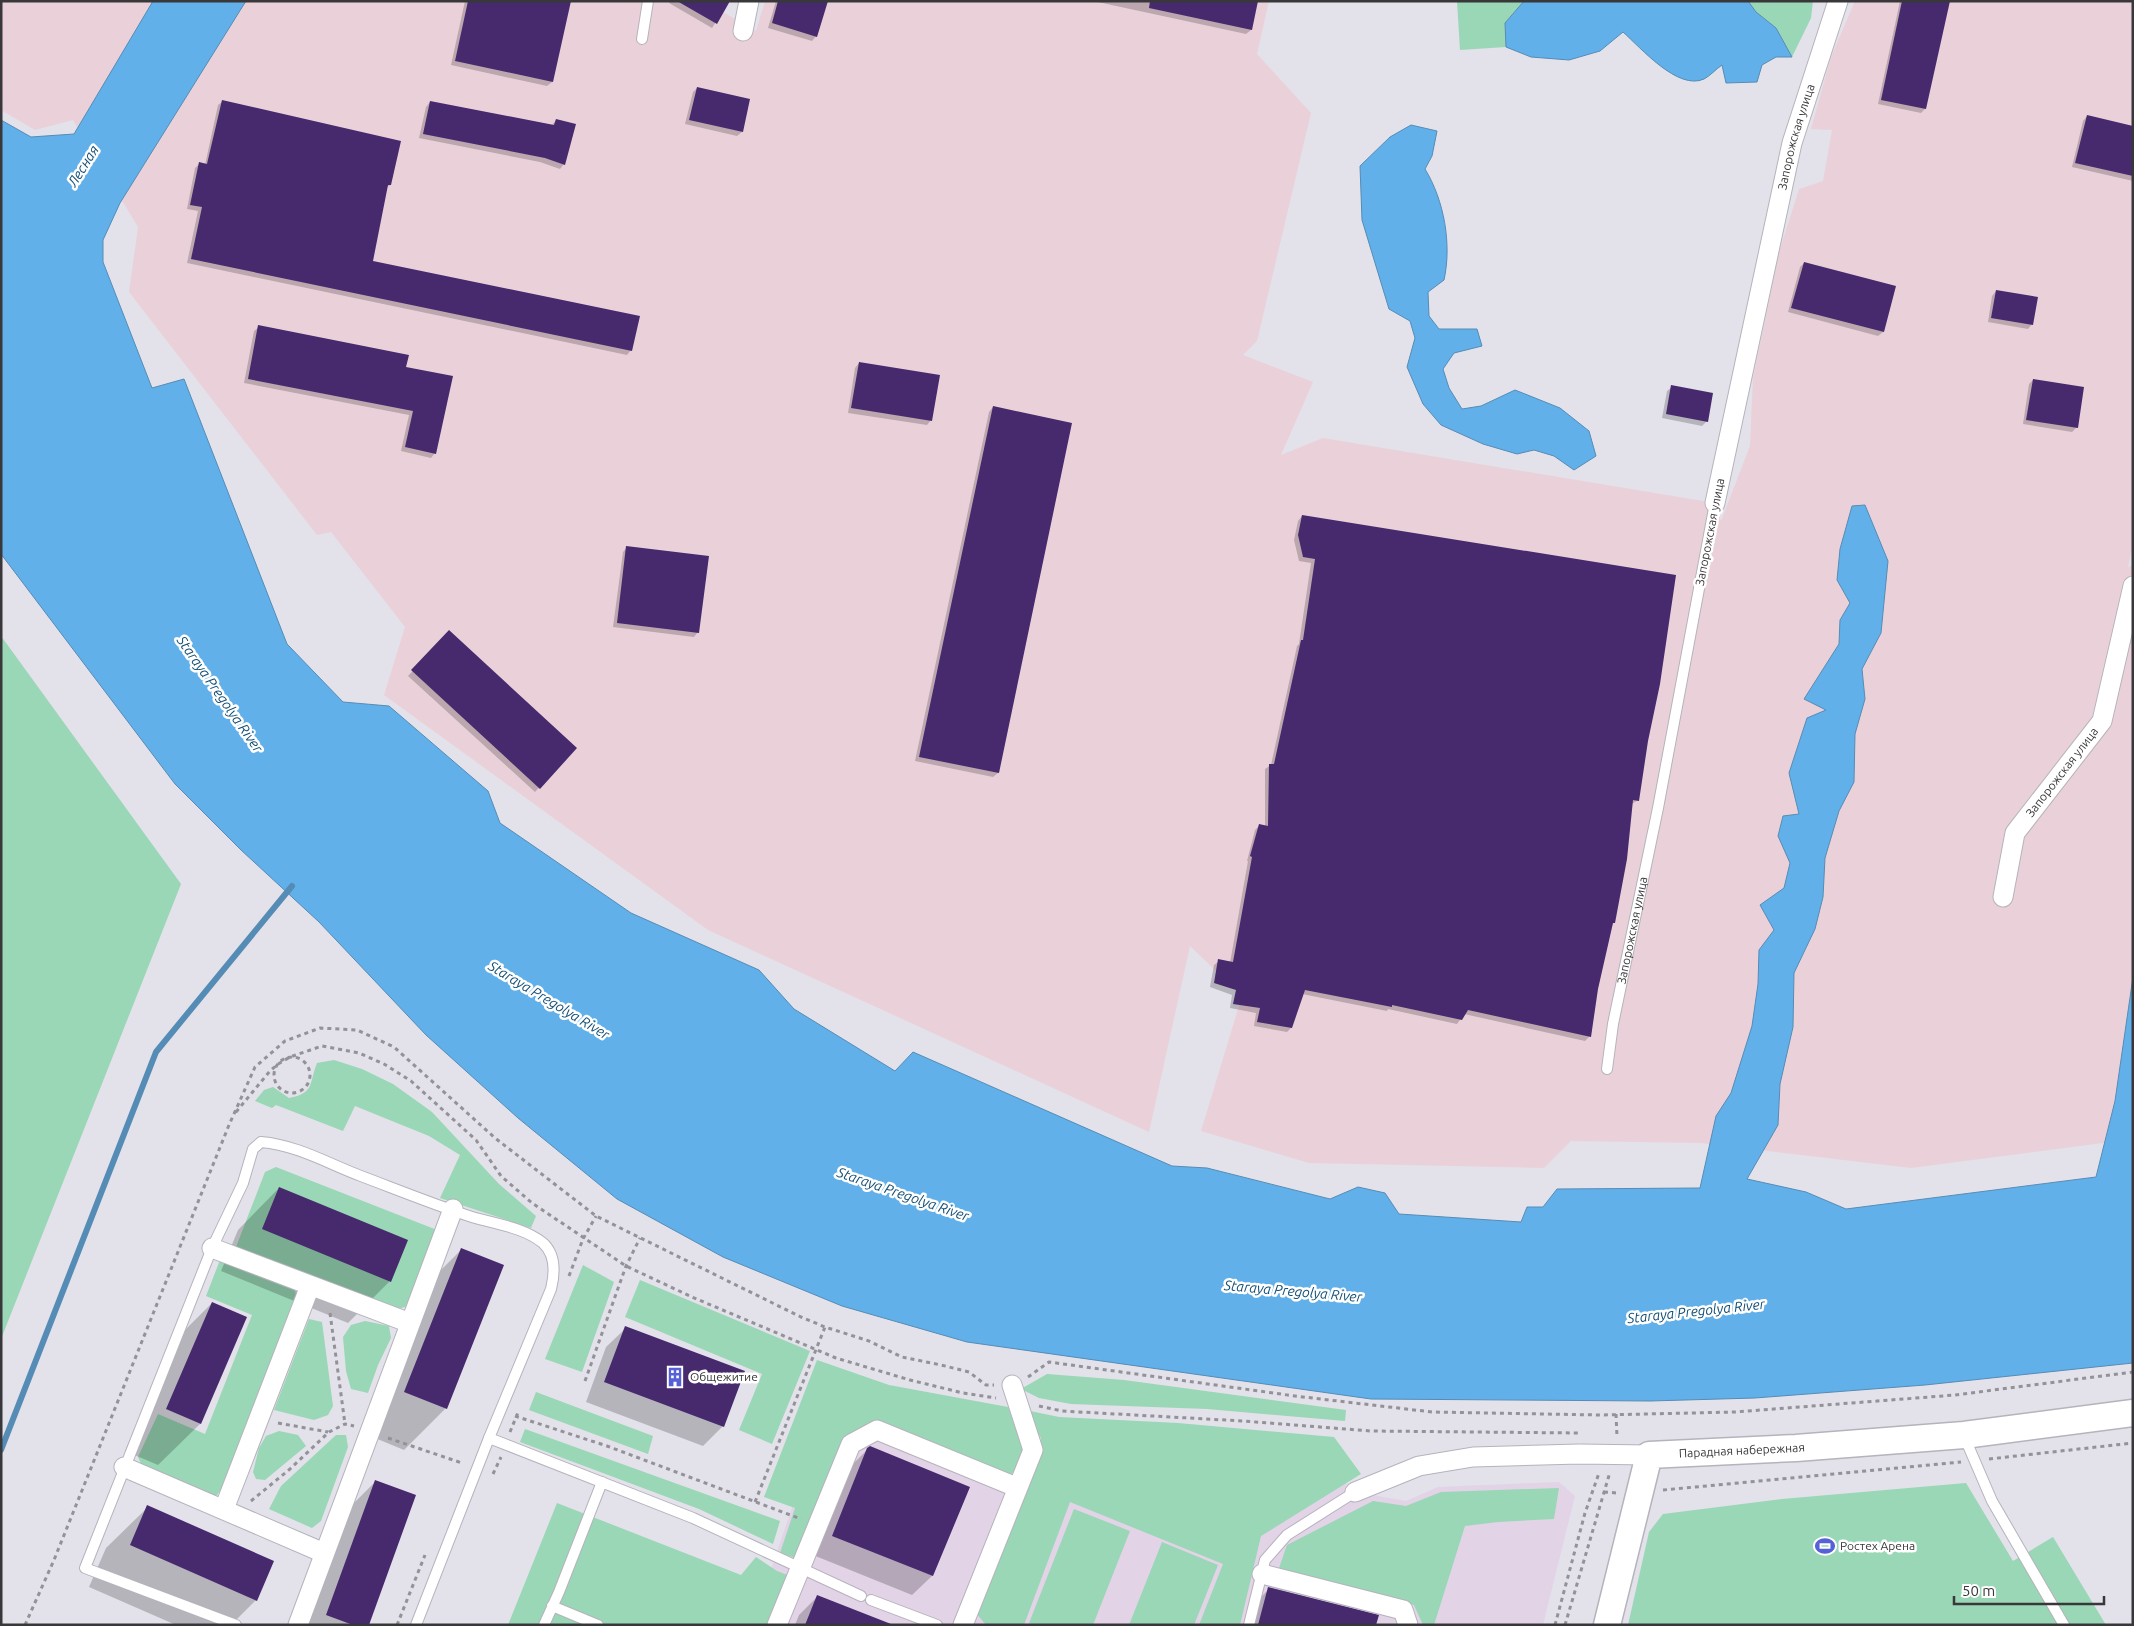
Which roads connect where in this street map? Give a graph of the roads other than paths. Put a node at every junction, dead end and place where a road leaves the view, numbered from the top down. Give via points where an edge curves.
1 (648, 1) edge
2 (749, 1) edge
3 (1838, 1) edge
4 (743, 31) dead end
5 (642, 39) dead end
6 (1715, 503) joint
7 (2133, 586) edge
8 (2003, 897) dead end
9 (1607, 1069) dead end
10 (453, 1209) junction
11 (212, 1248) junction
12 (310, 1286) junction
13 (410, 1323) junction
14 (1015, 1393) road end
15 (2133, 1413) edge
16 (1964, 1435) junction
17 (489, 1438) junction
18 (1650, 1455) junction
19 (124, 1467) junction
20 (602, 1482) junction
21 (1016, 1487) junction
22 (1355, 1492) joint
23 (230, 1512) junction
24 (324, 1552) junction
25 (801, 1568) junction
26 (1262, 1574) junction
27 (552, 1606) junction
28 (236, 1625) edge
29 (298, 1625) edge
30 (416, 1625) edge
31 (544, 1625) edge
32 (598, 1625) edge
33 (777, 1625) edge
34 (937, 1625) edge
35 (963, 1625) edge
36 (1249, 1625) edge
37 (1408, 1625) edge
38 (1607, 1625) edge
39 (2064, 1625) edge

1 - 5 lane
2 - 4 street
3 - 6 street, Запорожская улица via 1792,142
6 - 9 lane, Запорожская улица via 1658,808 1613,1024
7 - 8 street, Запорожская улица via 2102,721 2015,833
10 - 11 lane via 287,1146 261,1142 253,1149 243,1183
10 - 13 street
10 - 17 lane via 528,1233 544,1244 556,1271
11 - 12 street
11 - 19 lane
12 - 13 street
12 - 23 street via 258,1420
13 - 24 street
14 - 21 street via 1032,1450
15 - 16 main road, Парадная набережная
16 - 18 main road, Парадная набережная
16 - 39 lane via 1992,1501
17 - 20 lane
17 - 30 lane
18 - 22 street, Парадная набережная via 1473,1457 1419,1466
18 - 38 main road
19 - 23 street
19 - 28 lane via 85,1568
20 - 25 lane via 693,1518
20 - 27 lane
21 - 25 street via 877,1430 851,1444
21 - 35 street
22 - 26 lane via 1287,1535 1265,1560
23 - 24 street
24 - 29 street
25 - 33 street
25 - 34 lane via 866,1598
26 - 36 lane
26 - 37 street via 1403,1610
27 - 31 lane
27 - 32 lane

